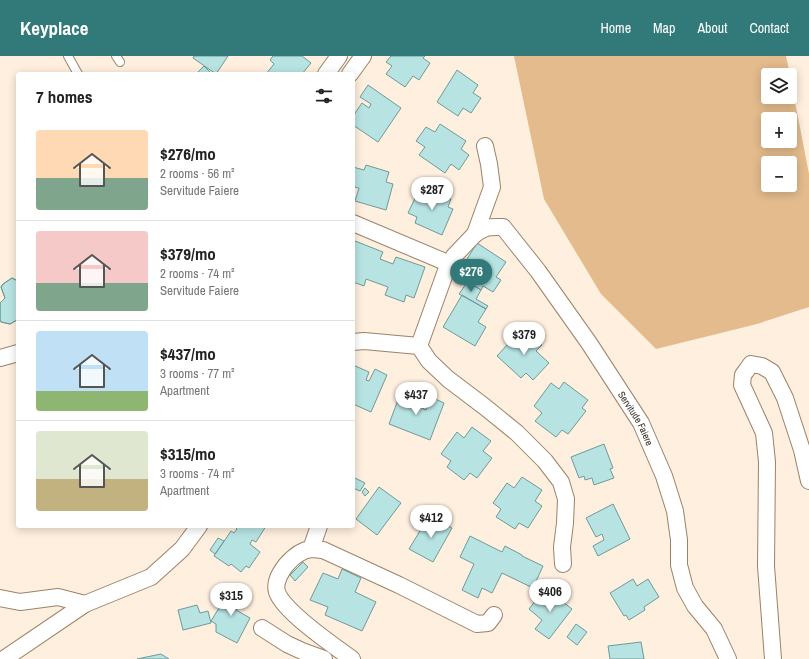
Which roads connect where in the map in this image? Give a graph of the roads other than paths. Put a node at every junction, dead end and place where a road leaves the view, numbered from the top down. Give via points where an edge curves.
1 (68, 56) edge
2 (338, 56) edge
3 (364, 56) edge
4 (77, 72) edge
5 (327, 72) edge
6 (352, 72) edge
7 (485, 146) dead end
8 (355, 224) edge
9 (475, 234) junction
10 (450, 264) junction
11 (355, 342) edge
12 (419, 346) junction
13 (16, 354) edge
14 (0, 358) edge
15 (809, 481) edge
16 (198, 528) edge
17 (318, 528) edge
18 (311, 549) junction
19 (563, 564) dead end
20 (0, 598) edge
21 (85, 604) junction
22 (494, 615) dead end
23 (262, 628) dead end
24 (4, 659) edge
25 (324, 659) edge
26 (352, 659) edge
27 (728, 659) edge
28 (773, 659) edge

1 - 4 lane
2 - 5 street
3 - 6 street
7 - 9 street via 492,187
8 - 10 street
9 - 10 street via 454,256
9 - 27 street, Servitude Faiere via 489,226 503,227 589,343 641,422 664,476 675,512 679,565 685,588 695,606 714,629
10 - 12 street
11 - 12 street
12 - 19 street via 429,361 448,379 517,432 561,482 566,499
13 - 14 street
15 - 28 street via 785,398 772,372 762,366 751,364 743,375 742,385 764,433 767,462 766,566
16 - 21 street via 182,549 151,577
17 - 18 street
18 - 22 street via 324,550 476,624 488,623
18 - 26 street via 300,553 281,571 276,582 277,592 281,600 312,629
20 - 21 street via 20,602 58,597
21 - 24 street
23 - 25 street via 287,644

